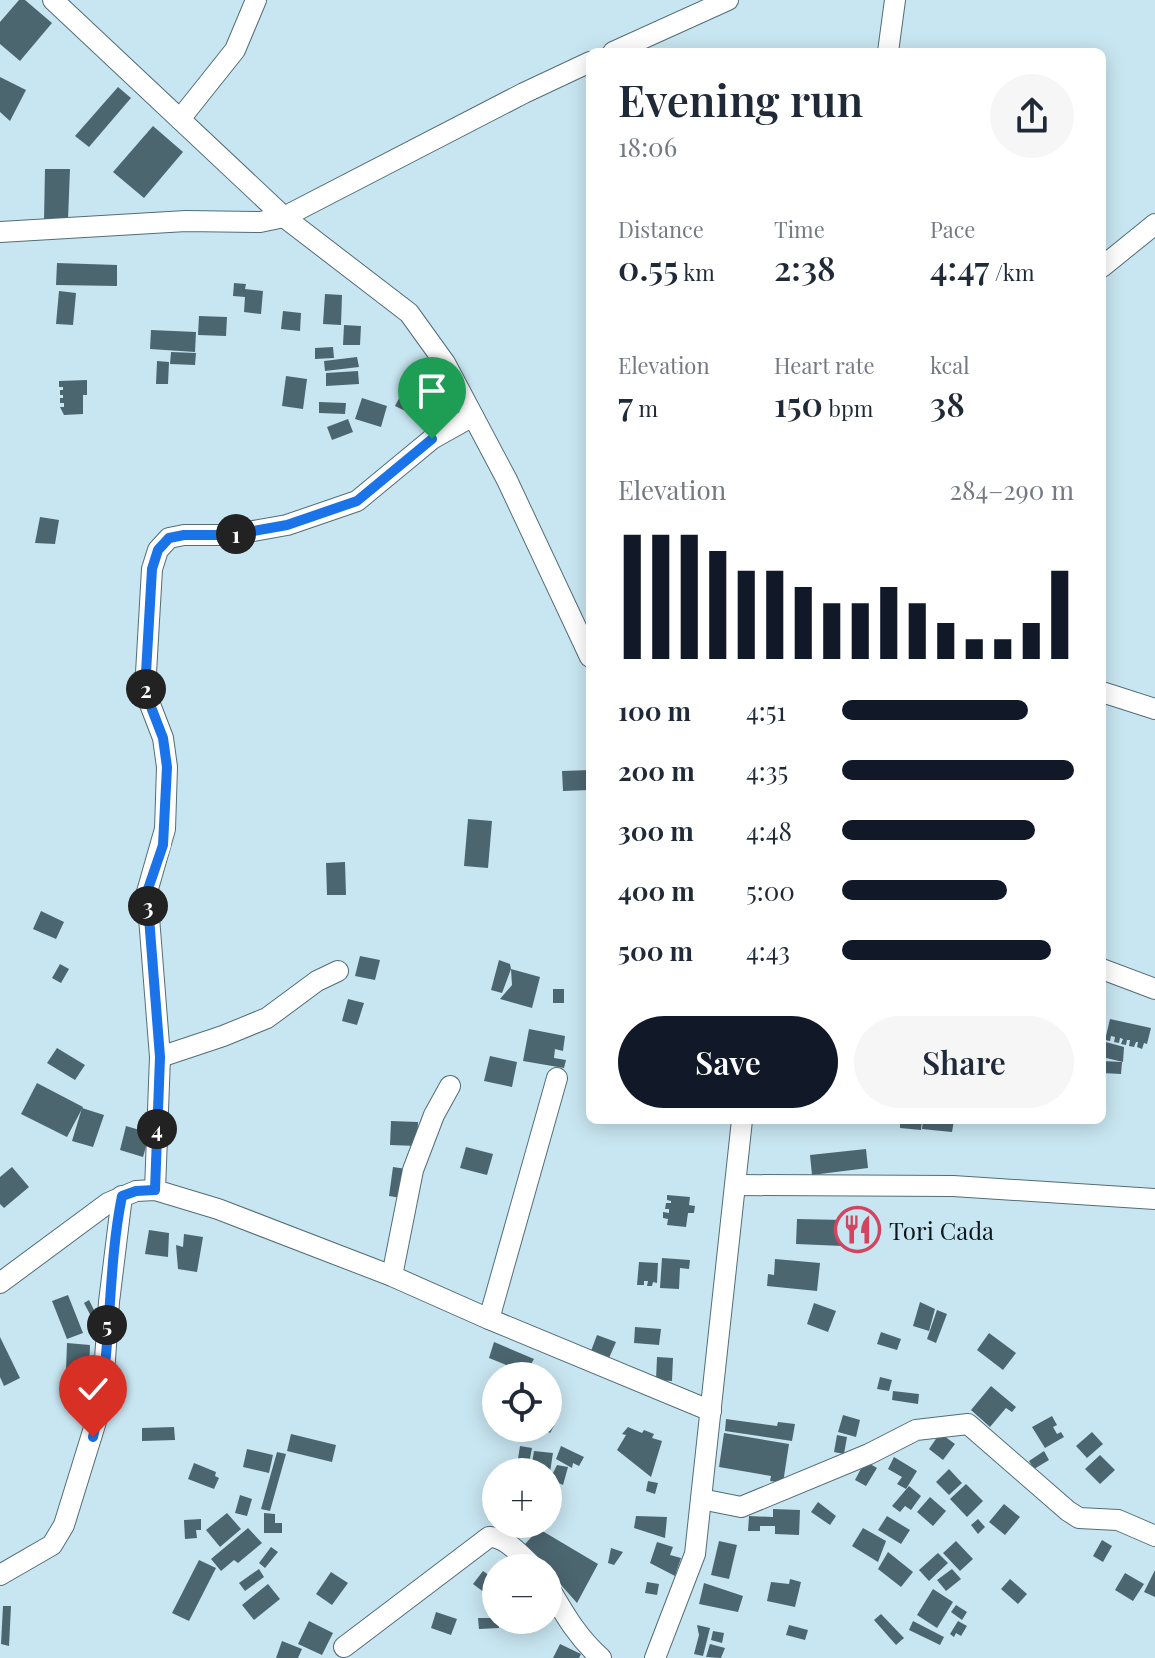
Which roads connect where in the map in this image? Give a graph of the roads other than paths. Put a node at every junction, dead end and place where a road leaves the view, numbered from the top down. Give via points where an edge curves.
1 (53, 0) edge
2 (256, 0) edge
3 (728, 0) edge
4 (895, 0) edge
5 (700, 6) edge
6 (621, 48) edge
7 (889, 48) edge
8 (586, 64) edge
9 (180, 119) junction
10 (284, 217) junction
11 (1155, 224) edge
12 (0, 232) edge
13 (1106, 264) edge
14 (473, 416) junction
15 (586, 648) edge
16 (1106, 693) edge
17 (1155, 709) edge
18 (338, 971) dead end
19 (1106, 971) edge
20 (1155, 989) edge
21 (160, 1057) junction
22 (557, 1078) dead end
23 (450, 1086) dead end
24 (742, 1124) edge
25 (736, 1185) junction
26 (155, 1190) junction
27 (122, 1196) junction
28 (1155, 1199) edge
29 (392, 1276) junction
30 (0, 1283) edge
31 (489, 1319) junction
32 (711, 1411) junction
33 (701, 1499) junction
34 (1155, 1536) edge
35 (519, 1554) edge
36 (0, 1575) edge
37 (562, 1612) edge
38 (344, 1647) dead end
39 (601, 1658) edge
40 (655, 1658) edge

1 - 9 street
2 - 9 street via 235,50
3 - 5 street
4 - 7 street
5 - 6 street
8 - 10 street
9 - 10 street
10 - 12 street
10 - 14 street via 409,313 445,363
11 - 13 street
14 - 15 street
14 - 21 street via 432,439 357,501 287,525 169,538 158,550 152,569 146,694 163,738 167,767 163,845 147,892
16 - 17 street
18 - 21 street via 267,1018
19 - 20 street
21 - 26 street
22 - 31 street
23 - 29 street via 413,1170
24 - 25 street
25 - 28 street via 953,1186
25 - 32 street
26 - 27 street
26 - 29 street
27 - 30 street
27 - 36 street via 102,1402 74,1496 52,1545
29 - 31 street
31 - 32 street
32 - 33 street
33 - 34 street via 741,1507 916,1430 968,1424 1079,1518 1118,1520
33 - 40 street via 695,1554
35 - 38 street via 496,1536 489,1537
37 - 39 street

